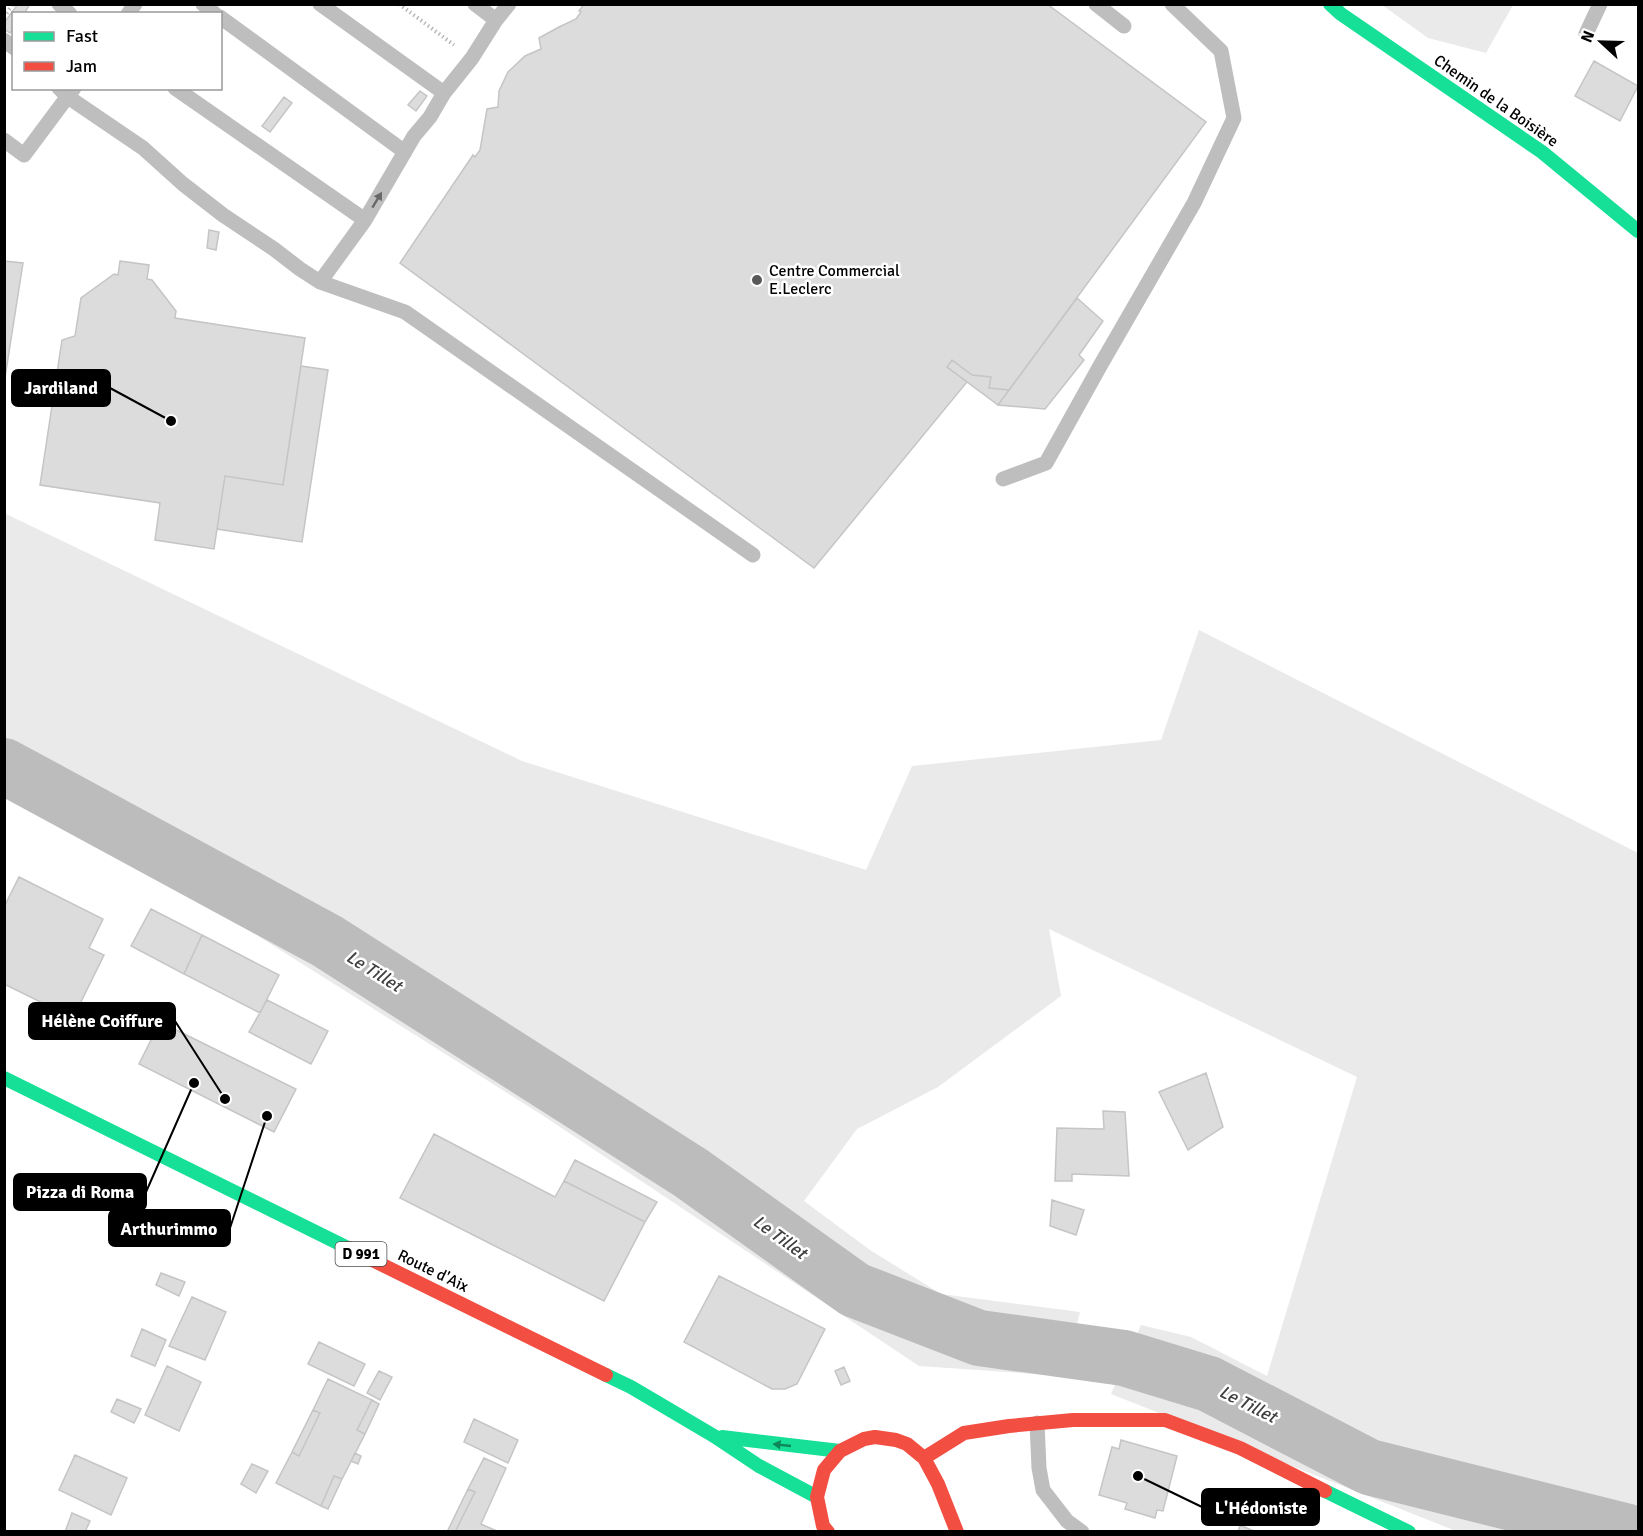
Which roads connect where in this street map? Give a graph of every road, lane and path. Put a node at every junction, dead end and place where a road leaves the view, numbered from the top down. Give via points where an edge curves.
1 (13, 4) edge
2 (320, 4) edge
3 (399, 4) edge
4 (475, 4) edge
5 (509, 4) edge
6 (1096, 4) edge
7 (1172, 4) edge
8 (1330, 4) edge
9 (1600, 4) edge
10 (4, 17) edge
11 (222, 18) edge
12 (496, 20) junction
13 (1124, 26) dead end
14 (1586, 34) dead end
15 (472, 58) junction
16 (178, 90) edge
17 (67, 91) edge
18 (444, 93) junction
19 (4, 140) edge
20 (405, 152) junction
21 (4, 155) edge
22 (24, 155) junction
23 (365, 220) junction
24 (1638, 231) edge
25 (320, 282) junction
26 (1003, 479) dead end
27 (753, 555) dead end
28 (4, 1078) edge
29 (1037, 1424) junction
30 (714, 1436) junction
31 (840, 1451) junction
32 (924, 1458) junction
33 (938, 1484) junction
34 (817, 1497) junction
35 (936, 1519) dead end
36 (828, 1532) edge
37 (957, 1532) edge
38 (1082, 1532) edge
39 (1409, 1532) edge

1 - 10 path
2 - 18 lane
3 - 15 path
4 - 12 lane
5 - 12 lane
6 - 13 lane
7 - 26 lane via 1221,51 1234,118 1194,203 1047,463
8 - 24 main road, Chemin de la Boisière via 1542,152
9 - 14 lane
11 - 20 lane
12 - 15 lane
15 - 18 lane
16 - 23 lane
17 - 22 lane
17 - 25 lane via 223,215
18 - 20 lane
19 - 22 lane
23 -> 20 lane
21 - 22 lane
23 - 25 lane
25 - 27 lane via 405,312
28 - 30 main road, Route d'Aix / D 991 via 631,1387
29 - 32 main road via 964,1433
29 - 38 lane via 1044,1490 1067,1521
29 - 39 main road via 1166,1420 1240,1449
31 -> 30 main road, Route d'Aix / D 991
30 - 34 main road, Route d'Aix / D 991
31 - 32 main road via 875,1437 907,1444
31 - 34 main road via 824,1470
32 - 33 main road
33 - 35 main road
33 - 37 main road
34 - 36 main road

